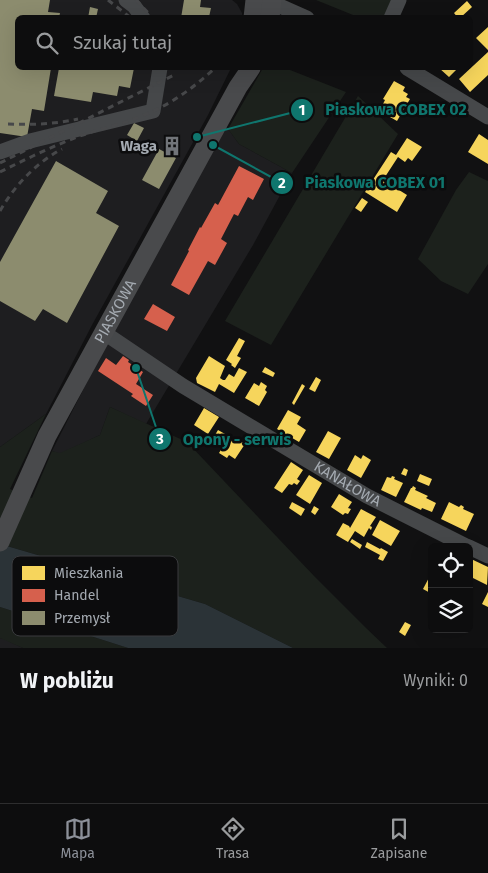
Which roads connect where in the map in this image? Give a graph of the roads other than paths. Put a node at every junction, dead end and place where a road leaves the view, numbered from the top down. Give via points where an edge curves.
1 (126, 0) edge
2 (399, 0) edge
3 (267, 4) edge
4 (141, 15) edge
5 (256, 15) edge
6 (298, 15) edge
7 (392, 15) edge
8 (160, 70) edge
9 (242, 70) edge
10 (250, 70) edge
11 (410, 70) edge
12 (238, 87) junction
13 (488, 117) edge
14 (0, 152) edge
15 (104, 332) junction
16 (0, 542) edge
17 (460, 543) edge
18 (473, 549) edge
19 (488, 556) edge

1 - 4 street
2 - 7 street
3 - 5 main road
3 - 6 street
8 - 14 street via 153,111 30,140
9 - 12 main road, PIASKOWA
10 - 12 main road, PIASKOWA
11 - 13 street
12 - 15 main road, PIASKOWA
15 - 16 main road, PIASKOWA via 43,442
15 - 17 street, KANAŁOWA via 183,386 359,491
18 - 19 street, KANAŁOWA

